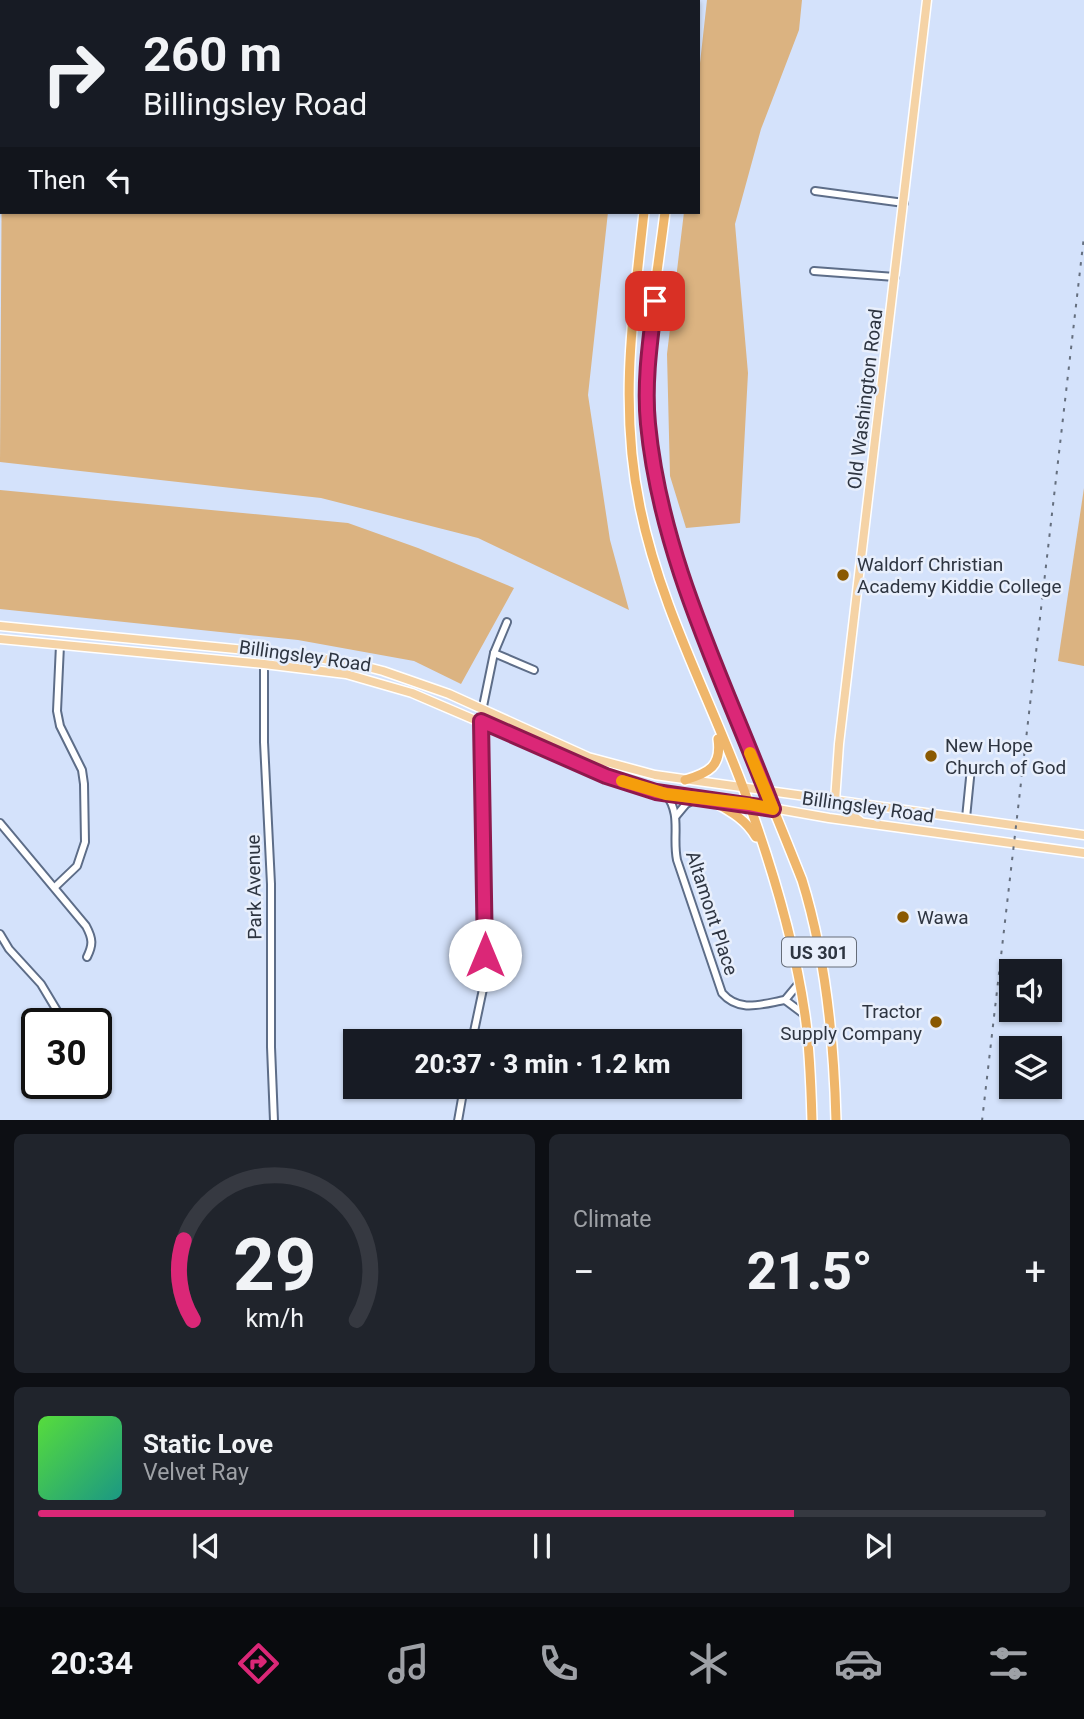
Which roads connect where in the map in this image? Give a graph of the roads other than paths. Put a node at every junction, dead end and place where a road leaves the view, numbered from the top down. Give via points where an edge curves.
1 (927, 0) edge
2 (815, 191) dead end
3 (904, 202) junction
4 (644, 214) edge
5 (665, 214) edge
6 (814, 271) dead end
7 (895, 277) junction
8 (507, 622) dead end
9 (0, 626) edge
10 (0, 639) edge
11 (60, 645) junction
12 (264, 653) junction
13 (494, 653) junction
14 (264, 664) junction
15 (534, 670) dead end
16 (482, 710) junction
17 (481, 721) junction
18 (716, 723) junction
19 (971, 768) dead end
20 (685, 780) junction
21 (743, 788) junction
22 (767, 792) junction
23 (666, 794) junction
24 (697, 798) junction
25 (709, 799) junction
26 (835, 801) junction
27 (749, 804) junction
28 (773, 809) junction
29 (676, 816) junction
30 (967, 818) junction
31 (0, 823) edge
32 (866, 823) junction
33 (1084, 835) edge
34 (964, 836) junction
35 (766, 853) junction
36 (1084, 853) edge
37 (55, 887) junction
38 (0, 934) edge
39 (87, 957) dead end
40 (800, 982) junction
41 (785, 1000) junction
42 (55, 1008) edge
43 (805, 1015) junction
44 (474, 1029) edge
45 (462, 1099) edge
46 (274, 1120) edge
47 (458, 1120) edge
48 (812, 1120) edge
49 (836, 1120) edge

1 - 3 main road, Old Washington Road
2 - 3 street
3 - 7 main road, Old Washington Road
4 - 18 highway, US 301 via 628,388 632,462 648,543
5 - 22 highway, US 301 via 648,372 655,481 684,585
6 - 7 street
7 - 26 main road, Old Washington Road
8 - 13 street
9 - 12 main road, Billingsley Road
10 - 11 main road, Billingsley Road
11 - 14 main road, Billingsley Road
11 - 37 street via 57,710 85,785 85,842 77,866
12 - 14 street, Park Avenue
12 - 16 main road, Billingsley Road via 368,667
13 - 15 street
13 - 16 street
14 - 17 main road, Billingsley Road via 382,683
14 - 46 street, Park Avenue
16 - 17 street
16 - 20 main road, Billingsley Road via 588,757
17 - 23 main road, Billingsley Road via 606,776
17 - 44 street via 485,955
18 - 20 highway via 718,760 707,771
18 - 21 highway, US 301
19 - 30 street
20 - 21 main road, Billingsley Road
21 - 22 main road, Billingsley Road
21 - 27 highway, US 301
22 - 26 main road, Billingsley Road
22 - 28 highway, US 301
23 - 24 main road, Billingsley Road
23 - 29 street, Altamont Place
24 - 25 main road, Billingsley Road
24 - 29 street
25 - 27 main road, Billingsley Road
25 - 35 highway via 745,821
26 - 30 main road, Billingsley Road
26 - 32 main road
27 - 28 main road, Billingsley Road
27 - 35 highway, US 301
28 - 32 main road, Billingsley Road
28 - 49 highway, US 301 via 811,908 828,1001
29 - 41 street, Altamont Place via 677,860 722,993 740,1006
30 - 33 main road, Billingsley Road
30 - 34 main road
31 - 37 street
32 - 34 main road, Billingsley Road
34 - 36 main road, Billingsley Road
35 - 40 highway, US 301
37 - 39 street via 92,937
38 - 42 street
40 - 41 street
40 - 43 highway, US 301
41 - 43 street
43 - 48 highway, US 301
45 - 47 street

